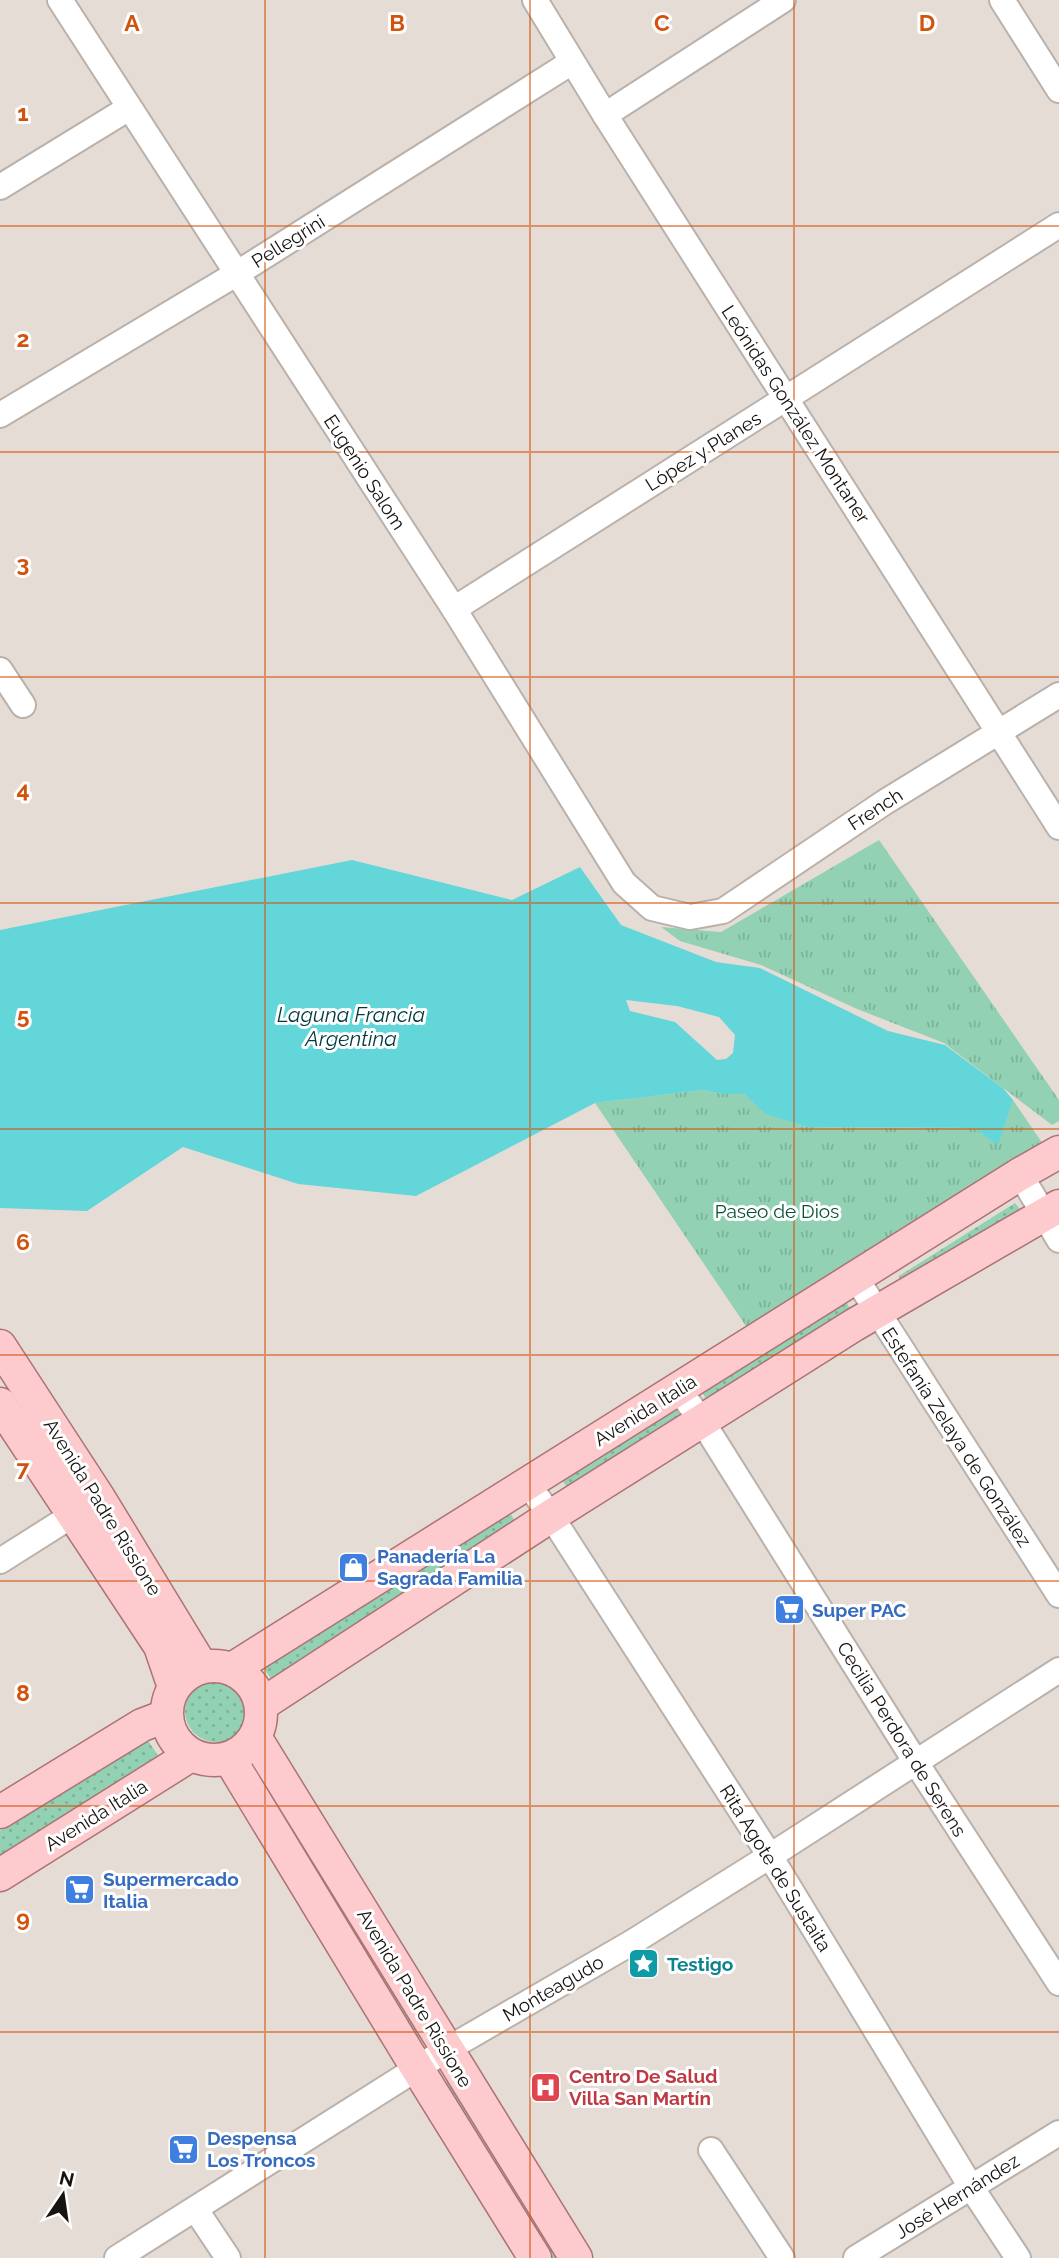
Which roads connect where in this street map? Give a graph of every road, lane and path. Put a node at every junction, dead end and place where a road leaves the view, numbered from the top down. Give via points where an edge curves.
1 (60, 0) edge
2 (535, 0) edge
3 (783, 0) edge
4 (1002, 0) edge
5 (572, 62) junction
6 (1059, 90) edge
7 (129, 108) junction
8 (605, 115) junction
9 (0, 187) edge
10 (1059, 225) edge
11 (236, 274) junction
12 (786, 398) junction
13 (0, 415) edge
14 (454, 608) junction
15 (0, 670) edge
16 (1059, 695) edge
17 (23, 705) dead end
18 (999, 730) junction
19 (1059, 827) edge
20 (690, 917) joint
21 (1059, 1153) edge
22 (1020, 1174) junction
23 (1054, 1221) edge
24 (856, 1278) junction
25 (876, 1311) junction
26 (1, 1348) edge
27 (678, 1389) junction
28 (0, 1404) edge
29 (702, 1421) junction
30 (527, 1483) junction
31 (86, 1506) junction
32 (551, 1516) junction
33 (0, 1562) edge
34 (1059, 1595) edge
35 (219, 1667) junction
36 (1059, 1670) edge
37 (170, 1702) junction
38 (261, 1705) junction
39 (255, 1737) junction
40 (191, 1755) junction
41 (229, 1758) junction
42 (915, 1761) junction
43 (0, 1812) edge
44 (770, 1856) junction
45 (0, 1875) edge
46 (1059, 1983) edge
47 (446, 2050) junction
48 (417, 2068) junction
49 (1059, 2133) edge
50 (711, 2150) dead end
51 (971, 2187) junction
52 (196, 2210) junction
53 (117, 2258) edge
54 (228, 2258) edge
55 (535, 2258) edge
56 (576, 2258) edge
57 (782, 2258) edge
58 (856, 2258) edge
59 (1018, 2258) edge

1 - 7 street, Eugenio Salom
2 - 5 street, Leónidas González Montaner
3 - 8 street
4 - 6 street
5 - 8 street, Leónidas González Montaner
5 - 11 street, Pellegrini
7 - 9 street
7 - 11 street, Eugenio Salom
8 - 12 street, Leónidas González Montaner
10 - 12 street, López y Planes
11 - 13 street, Pellegrini
11 - 14 street, Eugenio Salom
12 - 14 street, López y Planes
12 - 18 street, Leónidas González Montaner
14 - 20 street, Eugenio Salom via 624,883 652,908
15 - 17 street
16 - 18 street, French
18 - 19 street, Leónidas González Montaner
18 - 20 street, French via 723,911
21 - 22 main road, Avenida Italia
22 - 23 street
22 - 24 main road, Avenida Italia
23 - 25 main road, Avenida Italia
24 - 25 street, Estefanía Zelaya de González
24 - 27 main road, Avenida Italia
25 - 29 main road, Avenida Italia
25 - 34 street, Estefanía Zelaya de González
26 - 31 main road, Avenida Padre Rissione
27 - 29 street, Cecilia Perdora de Serens
27 - 30 main road, Avenida Italia
28 - 31 main road, Avenida Padre Rissione
29 - 32 main road, Avenida Italia
29 - 42 street, Cecilia Perdora de Serens
30 - 32 street, Rita Agote de Sustaita
30 - 35 main road, Avenida Italia
31 - 33 street
31 - 35 main road, Avenida Padre Rissione via 199,1662
31 - 37 main road, Avenida Padre Rissione via 160,1646
32 - 38 main road, Avenida Italia
32 - 44 street, Rita Agote de Sustaita
35 - 37 main road via 191,1672
35 - 38 main road via 249,1681
36 - 42 street, Monteagudo
37 - 40 main road via 174,1739
37 - 43 main road via 142,1725
38 - 39 main road
39 - 41 main road
39 - 47 main road, Avenida Padre Rissione
40 - 41 main road via 210,1761
40 - 45 main road, Avenida Italia
41 - 48 main road, Avenida Padre Rissione
42 - 44 street, Monteagudo
42 - 46 street, Cecilia Perdora de Serens
44 - 47 street, Monteagudo
44 - 51 street, Rita Agote de Sustaita
47 - 48 street, Monteagudo
47 - 56 main road, Avenida Padre Rissione
48 - 52 street, Monteagudo
48 - 55 main road, Avenida Padre Rissione
49 - 51 street, José Hernández
50 - 57 street
51 - 58 street, José Hernández
51 - 59 street, Rita Agote de Sustaita
52 - 53 street, Monteagudo
52 - 54 street

